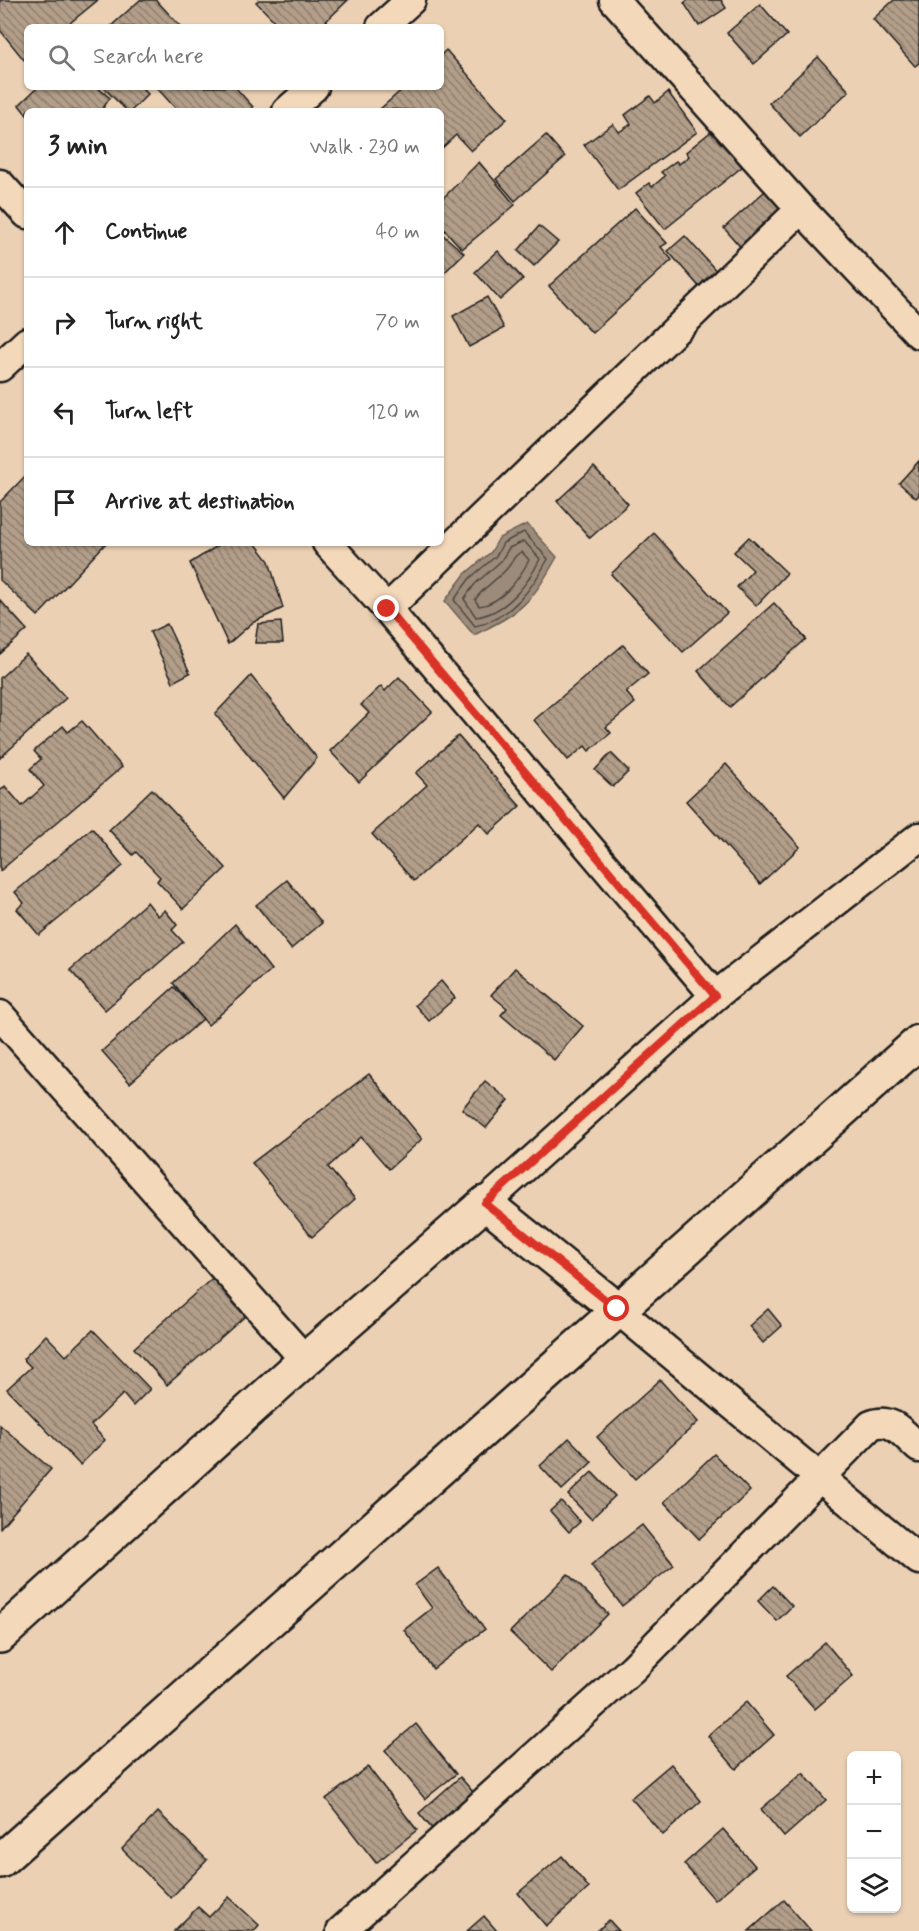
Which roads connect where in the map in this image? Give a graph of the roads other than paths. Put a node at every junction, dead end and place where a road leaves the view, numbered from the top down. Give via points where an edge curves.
1 (411, 0) edge
2 (614, 0) edge
3 (384, 24) edge
4 (310, 90) edge
5 (290, 108) edge
6 (0, 184) edge
7 (801, 208) junction
8 (24, 211) edge
9 (919, 334) edge
10 (24, 345) edge
11 (0, 367) edge
12 (330, 546) edge
13 (387, 609) junction
14 (919, 837) edge
15 (715, 996) junction
16 (0, 1015) edge
17 (919, 1042) edge
18 (485, 1203) junction
19 (617, 1309) junction
20 (305, 1360) junction
21 (919, 1448) edge
22 (819, 1478) junction
23 (919, 1560) edge
24 (0, 1636) edge
25 (0, 1861) edge
26 (341, 1931) edge

1 - 3 street
2 - 7 street
4 - 5 street
6 - 8 street
7 - 9 street
7 - 13 street
10 - 11 street
12 - 13 street
13 - 15 street
14 - 15 street
15 - 18 street
16 - 20 street
17 - 19 main road
18 - 19 main road
18 - 20 main road
19 - 22 street
19 - 25 main road
20 - 24 main road
21 - 22 street via 890,1422 880,1421 871,1425
22 - 23 street
22 - 26 street via 633,1668

